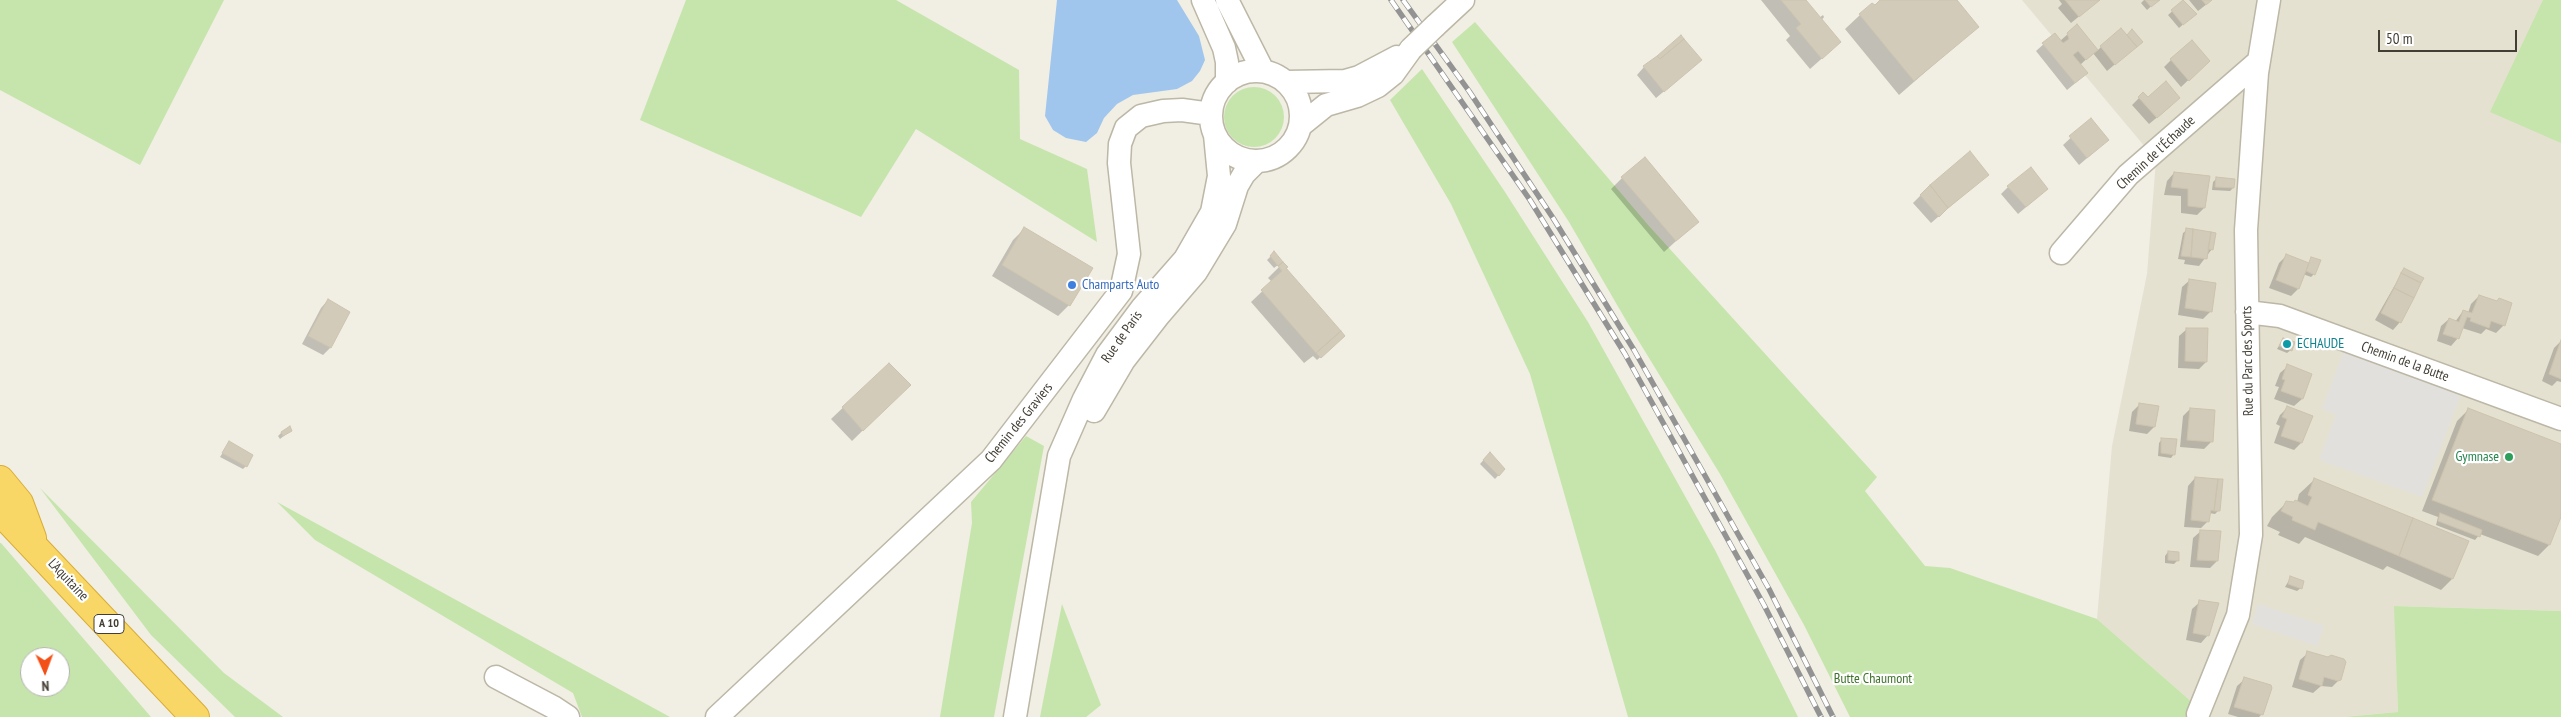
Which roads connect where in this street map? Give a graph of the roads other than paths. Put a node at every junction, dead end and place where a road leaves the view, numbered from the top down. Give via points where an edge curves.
1 (1203, 0) edge
2 (1227, 0) edge
3 (1463, 0) edge
4 (2269, 0) edge
5 (1411, 49) junction
6 (2259, 62) junction
7 (1263, 71) junction
8 (1226, 82) junction
9 (1286, 82) junction
10 (1213, 125) junction
11 (1300, 126) junction
12 (1257, 162) junction
13 (2061, 253) dead end
14 (2247, 312) junction
15 (2561, 419) edge
16 (0, 480) edge
17 (0, 511) edge
18 (1046, 522) junction
19 (34, 544) junction
20 (496, 677) dead end
21 (2198, 714) dead end
22 (195, 717) edge
23 (568, 717) edge
24 (717, 717) edge
25 (1015, 717) edge

1 - 8 street via 1224,48
2 - 7 street
3 - 5 street, bridge
4 - 6 street, Rue du Parc des Sports
5 - 9 street via 1352,80
5 - 11 street via 1393,74 1378,86 1358,96 1326,104
6 - 13 street, Chemin de l'Échaude via 2128,175
6 - 14 street, Rue du Parc des Sports via 2246,230
7 - 8 street via 1244,73
7 - 9 street
8 - 10 street via 1215,96
9 - 11 street via 1296,94 1301,110
10 - 12 street via 1222,146 1232,155
10 - 18 street, Rue de Paris via 1219,176 1212,212 1185,260 1142,308 1108,355 1084,399 1059,456
10 - 24 street, Chemin des Graviers via 1182,110 1141,116 1126,128 1120,144 1119,163 1129,254 1121,291 991,460
11 - 12 street via 1294,141 1283,152
12 - 18 street, Rue de Paris via 1237,186 1225,224 1196,272 1124,360 1096,407
14 - 15 street, Chemin de la Butte via 2280,316
14 - 21 street, Rue du Parc des Sports via 2251,535 2238,614
16 - 19 highway via 19,503
17 - 19 highway, L'Aquitaine / A 10
18 - 25 street, Rue de Paris
19 - 22 highway, L'Aquitaine / A 10
20 - 23 street

